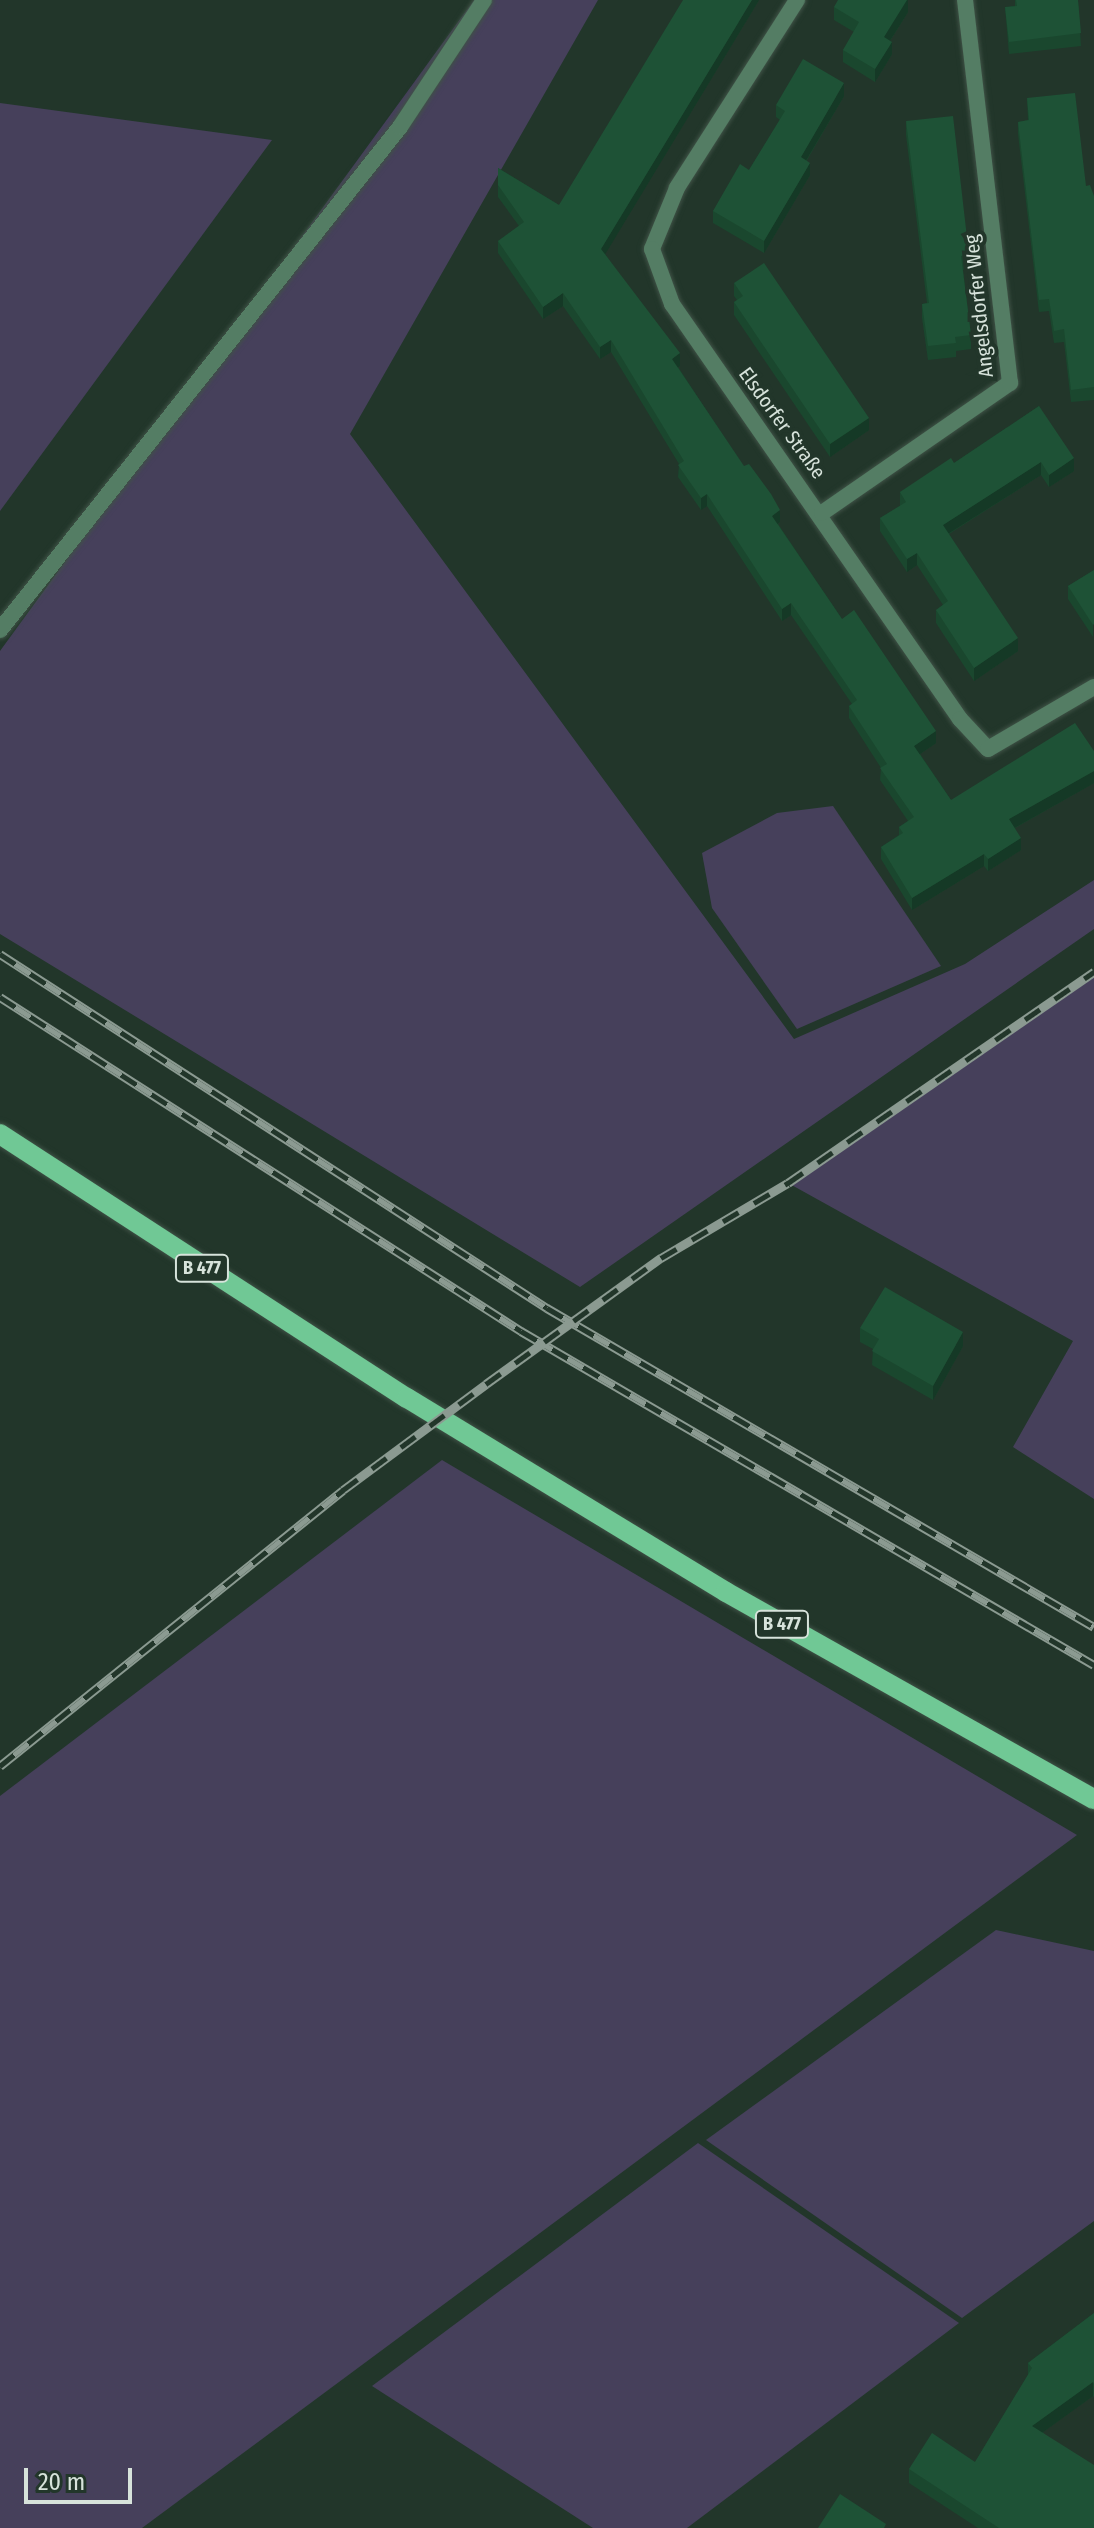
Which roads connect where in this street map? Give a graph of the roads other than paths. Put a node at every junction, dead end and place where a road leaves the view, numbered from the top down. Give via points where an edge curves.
1 (484, 0) edge
2 (797, 0) edge
3 (965, 0) edge
4 (822, 513) junction
5 (0, 630) edge
6 (1094, 687) edge
7 (0, 1134) edge
8 (1094, 1799) edge

1 - 5 street via 400,127
2 - 4 street, Elsdorfer Straße via 677,188 652,249 672,304
3 - 4 street, Angelsdorfer Weg via 1010,383
4 - 6 street, Elsdorfer Straße via 960,719 988,749
7 - 8 main road, B 477 via 274,1313 726,1592

